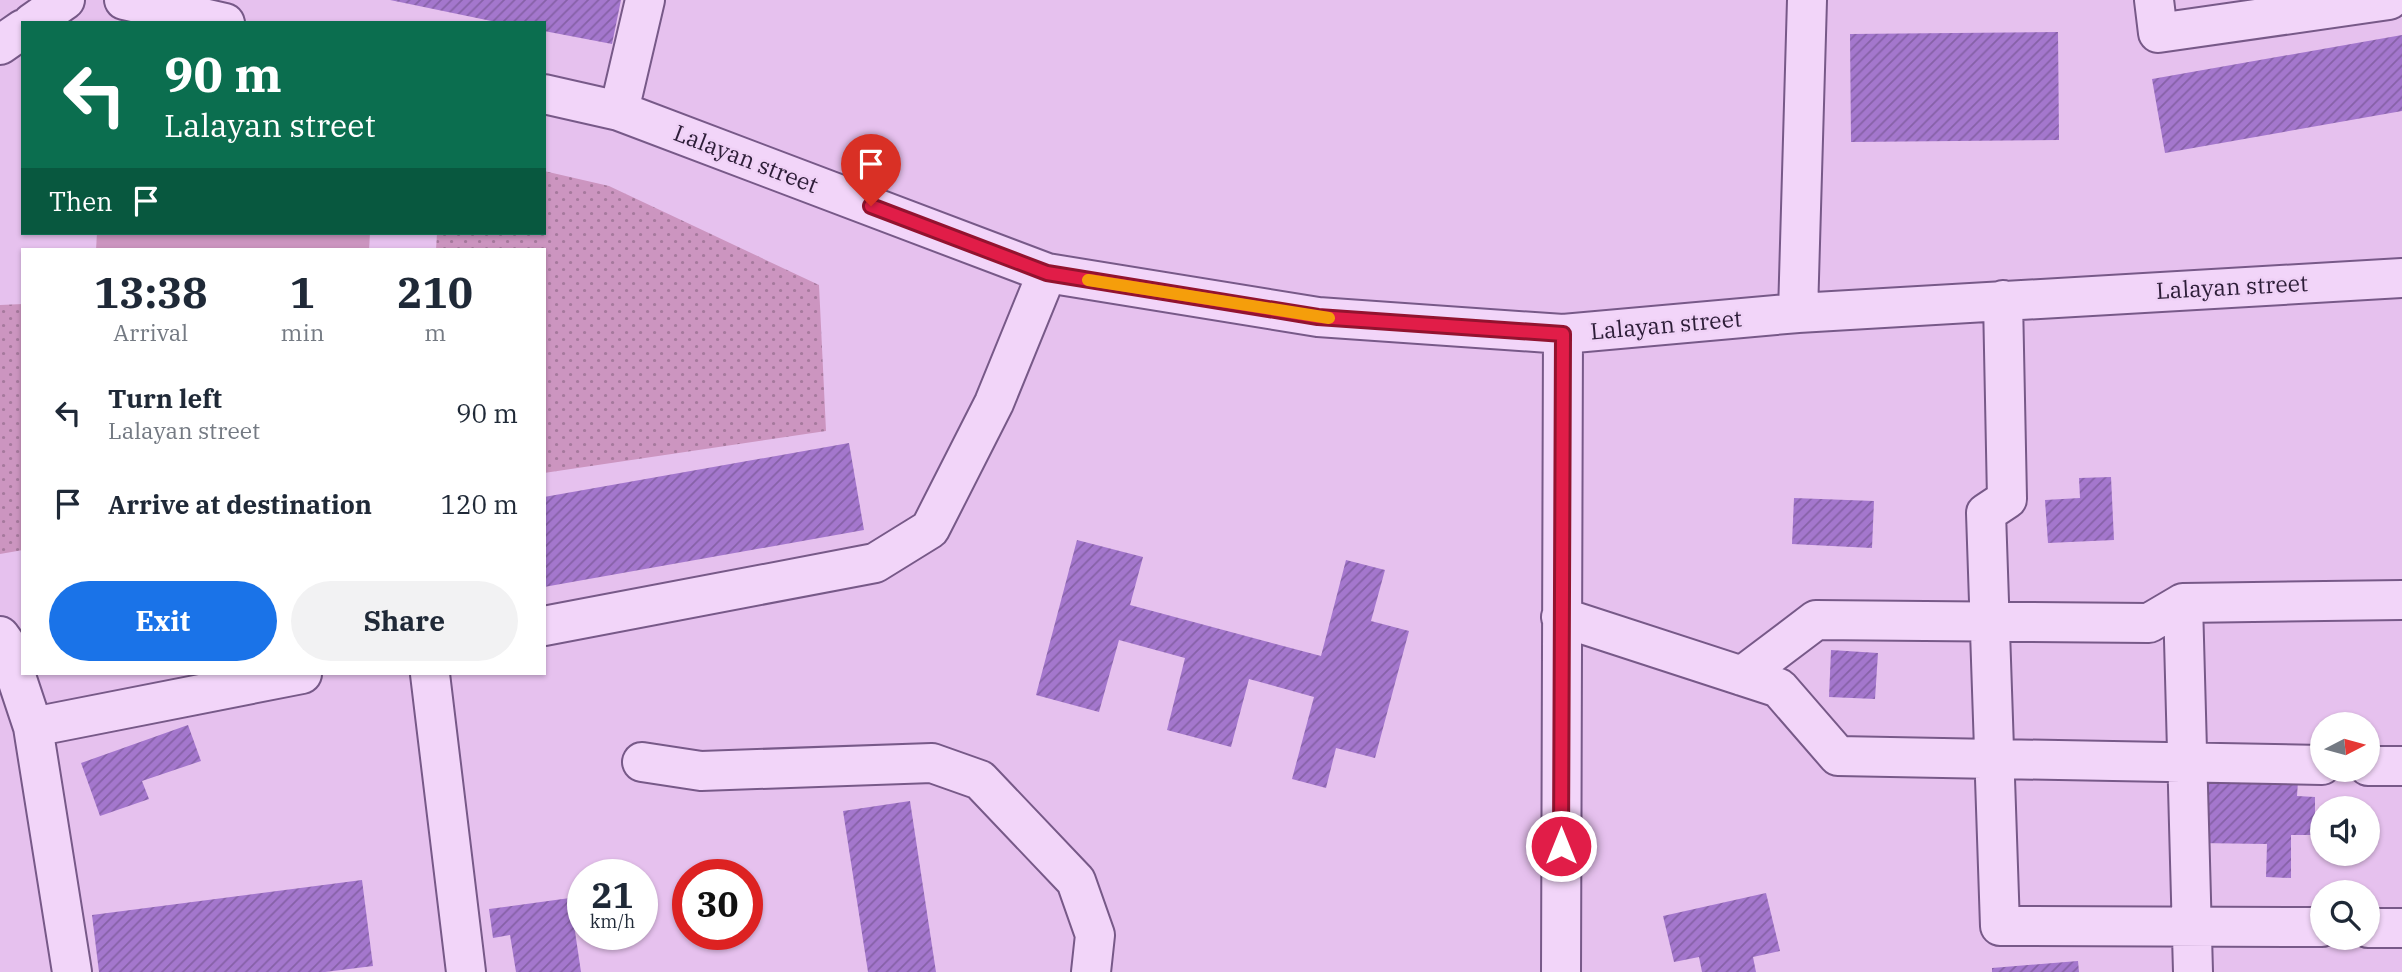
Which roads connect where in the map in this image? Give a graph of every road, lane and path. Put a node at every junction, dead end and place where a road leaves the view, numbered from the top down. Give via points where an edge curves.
1 (65, 0) edge
2 (124, 0) edge
3 (645, 0) edge
4 (1807, 0) edge
5 (2154, 0) edge
6 (2389, 0) edge
7 (35, 21) edge
8 (216, 21) edge
9 (21, 30) edge
10 (0, 45) edge
11 (546, 94) edge
12 (619, 111) junction
13 (1047, 273) junction
14 (2402, 278) edge
15 (2003, 300) junction
16 (1798, 313) junction
17 (1563, 334) junction
18 (2402, 600) edge
19 (2183, 603) junction
20 (1561, 617) junction
21 (1988, 622) junction
22 (546, 626) edge
23 (0, 636) edge
24 (297, 675) edge
25 (430, 675) edge
26 (1742, 676) junction
27 (33, 727) junction
28 (1995, 758) junction
29 (642, 762) dead end
30 (2187, 762) junction
31 (2310, 765) edge
32 (2380, 766) edge
33 (2402, 766) edge
34 (2192, 927) junction
35 (2310, 928) edge
36 (2380, 928) edge
37 (2402, 928) edge
38 (72, 972) edge
39 (466, 972) edge
40 (1091, 972) edge
41 (1561, 972) edge
42 (2193, 972) edge

1 - 7 street
2 - 8 street
3 - 12 street
4 - 16 street
5 - 6 street via 2158,33
9 - 10 street
11 - 12 street, Lalayan street
12 - 13 street, Lalayan street
13 - 17 street, Lalayan street via 1318,317
13 - 22 street via 994,403 930,529 875,563
14 - 15 street, Lalayan street
15 - 16 street, Lalayan street
15 - 21 street via 2007,499 1986,513
16 - 17 street, Lalayan street
17 - 20 street
18 - 19 street
19 - 21 street via 2149,623
19 - 30 street
20 - 26 street
20 - 41 street
21 - 26 street via 1816,620
21 - 28 street
23 - 27 street
24 - 27 street
25 - 39 street
26 - 28 street via 1779,688 1838,756
27 - 38 street
28 - 30 street
28 - 34 street via 2000,926
29 - 40 street via 701,771 932,763 980,780 1076,881 1096,935
30 - 31 street
30 - 34 street
32 - 33 street
34 - 35 street
34 - 42 street
36 - 37 street

